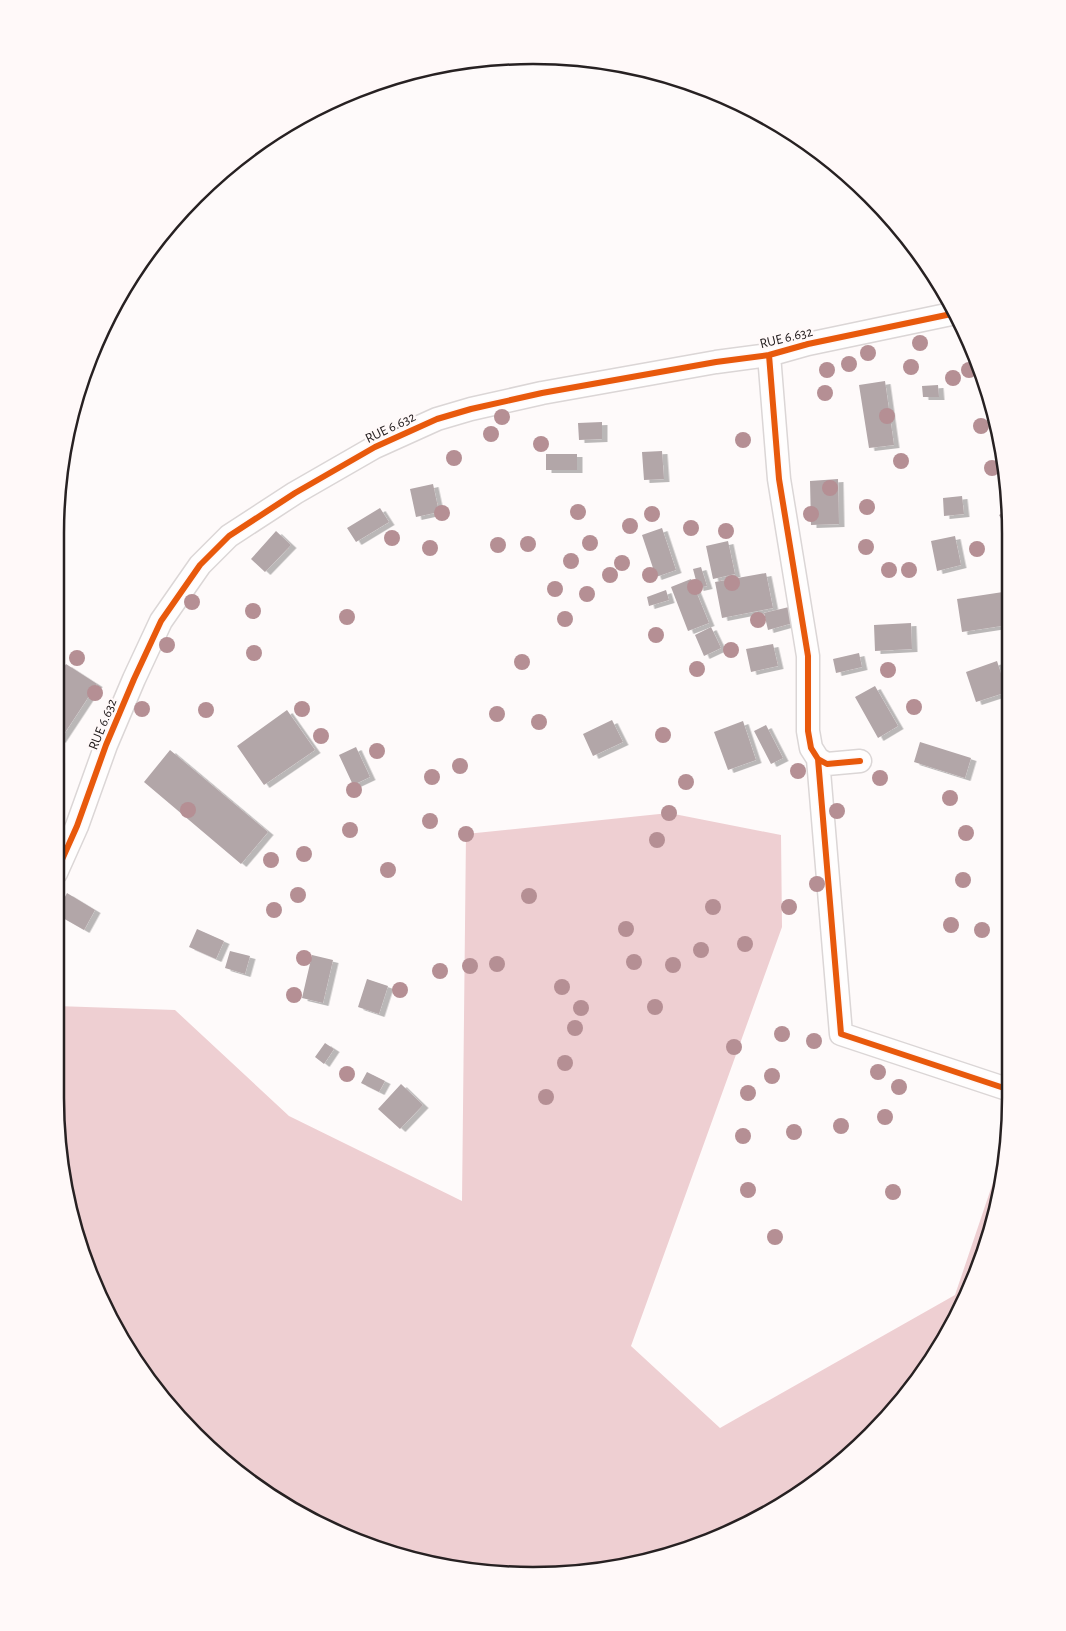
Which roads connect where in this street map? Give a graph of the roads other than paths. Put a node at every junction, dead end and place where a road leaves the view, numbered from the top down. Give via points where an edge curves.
1 (948, 315) edge
2 (769, 355) junction
3 (818, 759) junction
4 (860, 761) dead end
5 (64, 855) edge
6 (1002, 1087) edge

1 - 2 street, RUE 6.632
2 - 3 street via 780,479 808,656 808,731 811,748
2 - 5 street, RUE 6.632 via 542,393 437,419 375,447 294,493 230,536 200,566 161,621 106,745
3 - 4 street via 827,764
3 - 6 street via 842,1034

